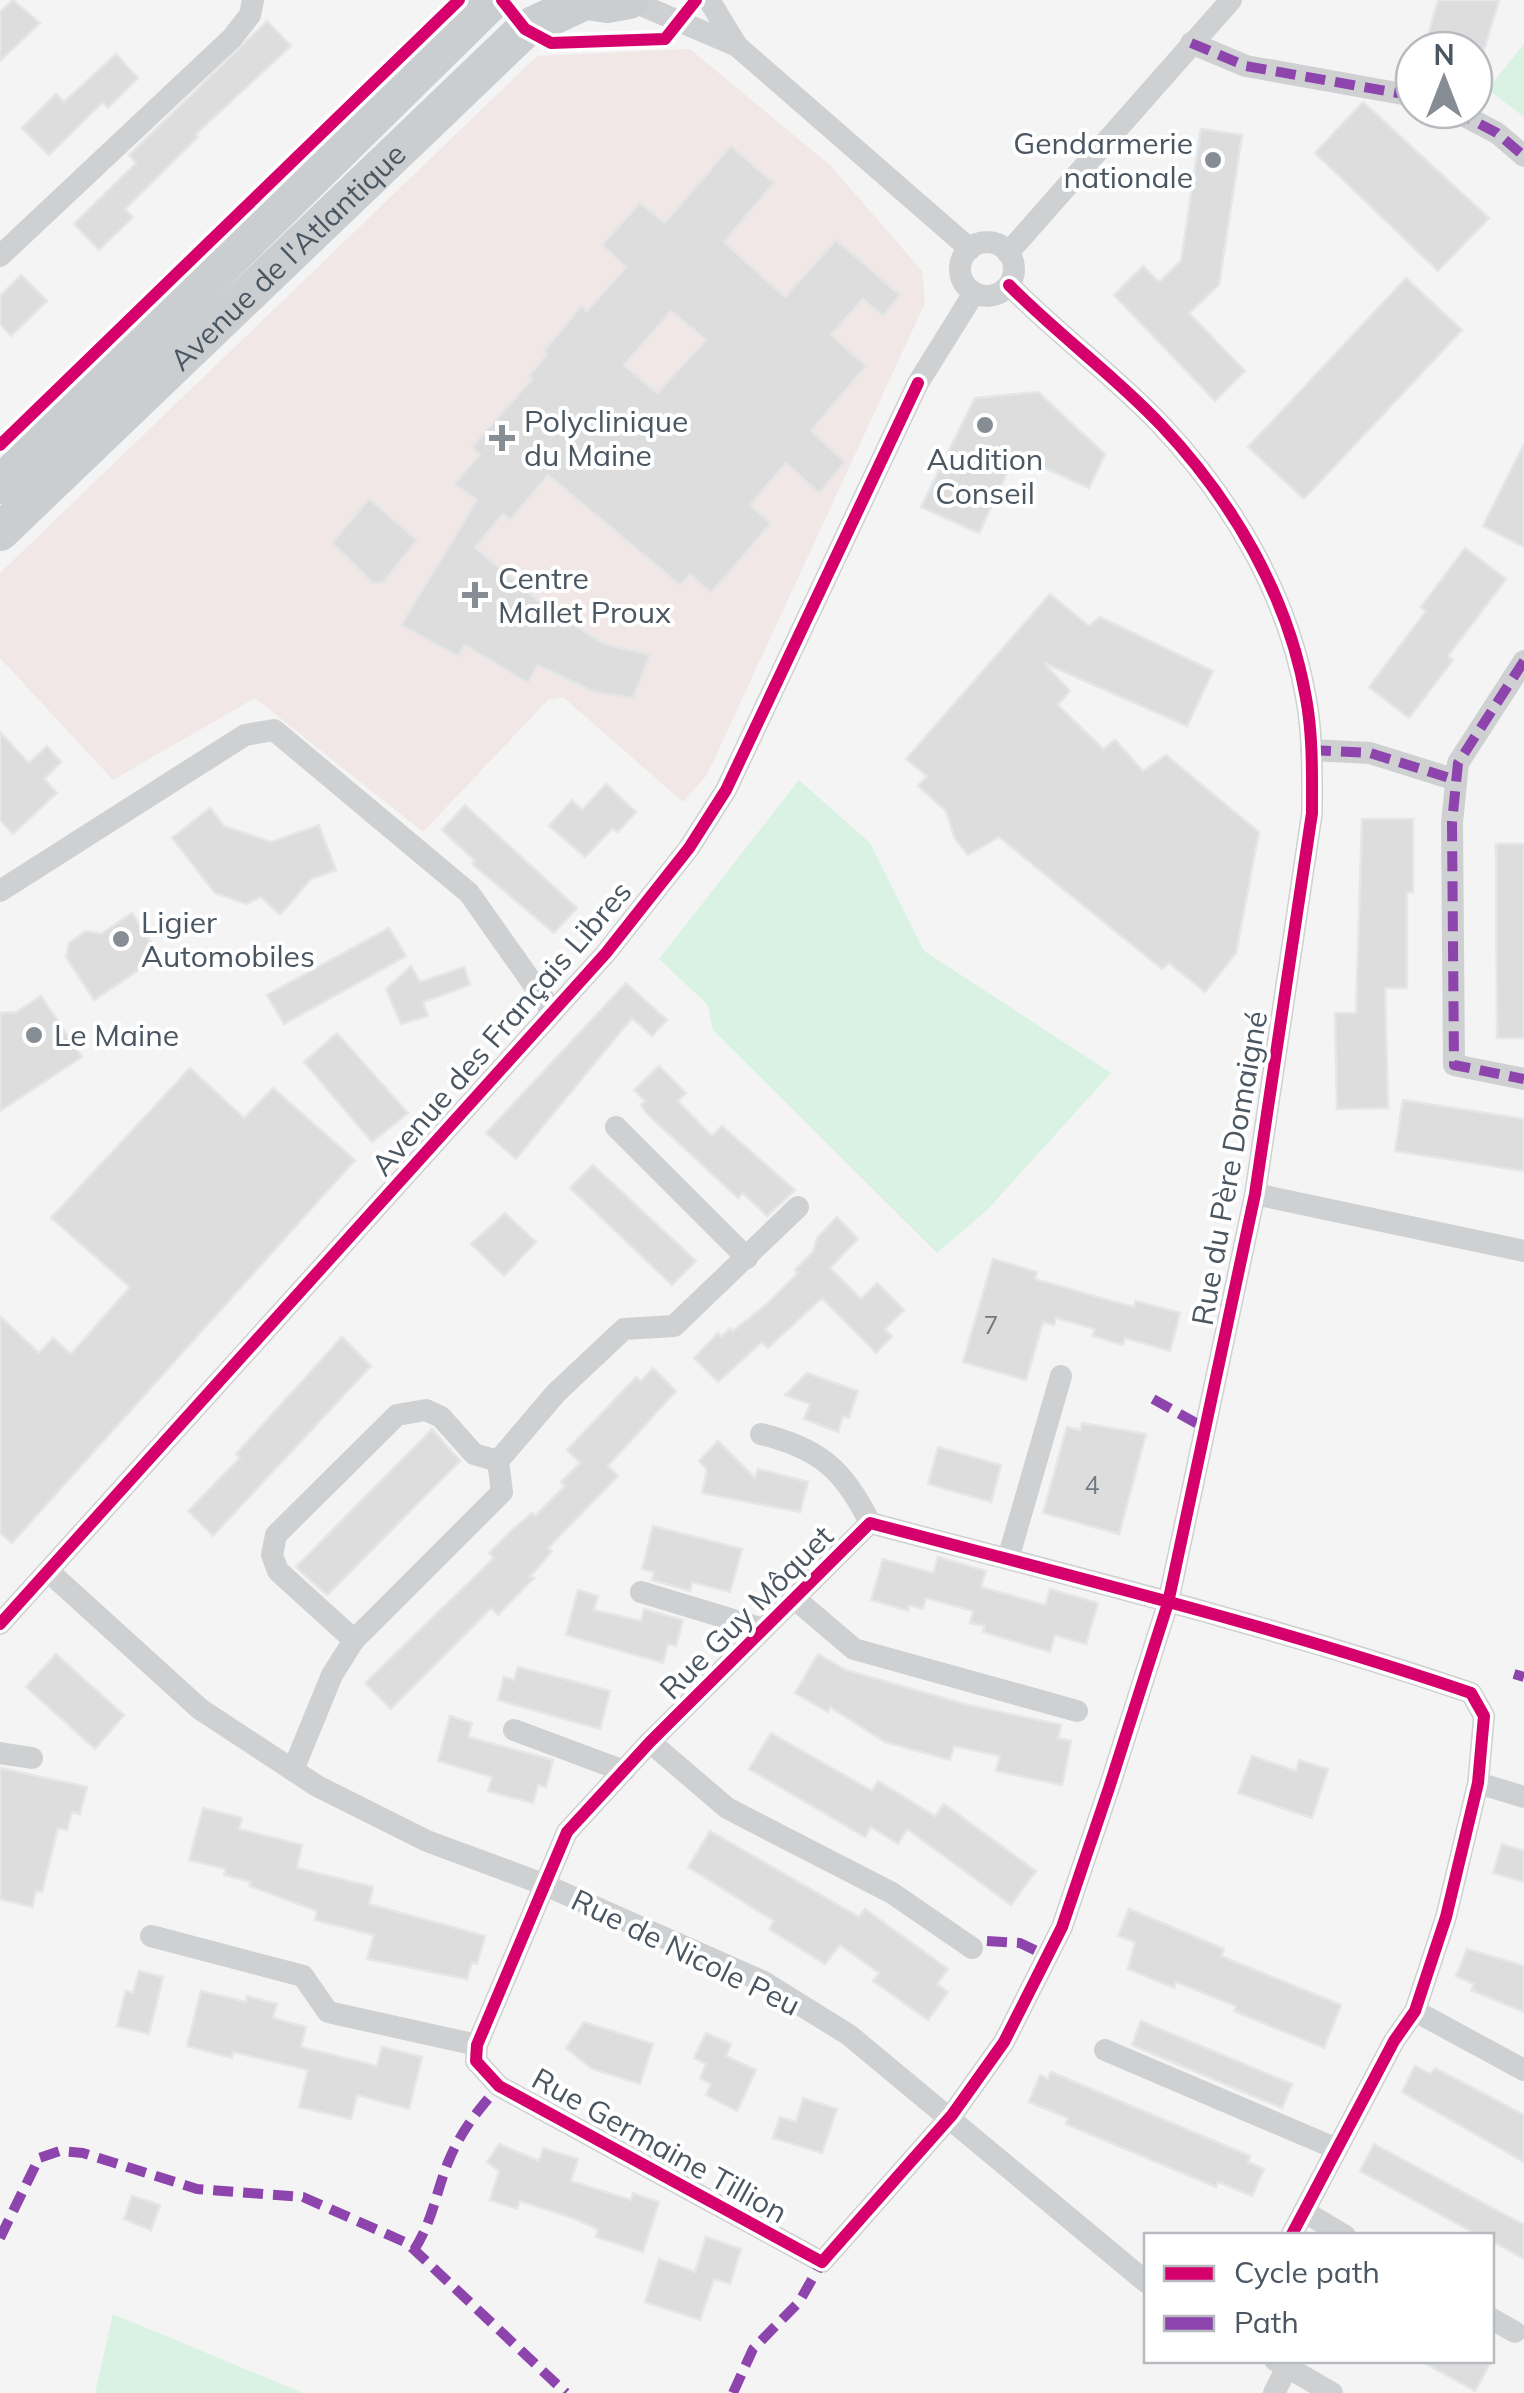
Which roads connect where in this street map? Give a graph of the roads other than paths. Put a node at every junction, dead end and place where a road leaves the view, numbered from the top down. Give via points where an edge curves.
1 (253, 0) edge
2 (493, 0) edge
3 (629, 0) edge
4 (709, 0) edge
5 (1231, 0) edge
6 (583, 1) edge
7 (1191, 42) junction
8 (737, 46) junction
9 (1394, 92) edge
10 (1493, 130) edge
11 (1524, 156) edge
12 (970, 249) junction
13 (1008, 253) junction
14 (0, 256) edge
15 (1009, 285) junction
16 (974, 293) junction
17 (0, 485) edge
18 (0, 532) edge
19 (1524, 660) edge
20 (1311, 750) junction
21 (1456, 780) junction
22 (0, 891) edge
23 (554, 1012) junction
24 (1524, 1079) edge
25 (616, 1128) dead end
26 (1255, 1194) junction
27 (798, 1208) dead end
28 (1524, 1251) edge
29 (747, 1258) junction
30 (1061, 1376) dead end
31 (761, 1434) dead end
32 (498, 1461) junction
33 (870, 1523) junction
34 (1008, 1559) junction
35 (48, 1572) junction
36 (641, 1592) dead end
37 (794, 1598) junction
38 (1168, 1604) junction
39 (0, 1624) edge
40 (763, 1629) junction
41 (354, 1640) junction
42 (1077, 1711) dead end
43 (514, 1730) dead end
44 (650, 1742) junction
45 (0, 1753) edge
46 (32, 1758) dead end
47 (293, 1770) junction
48 (624, 1771) junction
49 (1478, 1784) junction
50 (1524, 1797) edge
51 (544, 1884) junction
52 (151, 1936) dead end
53 (972, 1948) dead end
54 (1415, 2011) junction
55 (477, 2045) junction
56 (1106, 2050) dead end
57 (1524, 2070) edge
58 (952, 2116) junction
59 (1338, 2149) junction
60 (1304, 2212) junction
61 (1293, 2233) edge
62 (1341, 2233) edge
63 (1144, 2280) edge
64 (1494, 2320) edge
65 (1515, 2332) dead end
66 (1281, 2364) edge
67 (1274, 2393) edge
68 (1332, 2393) edge

1 - 14 street via 232,38
2 - 17 main road, Avenue de l'Atlantique
3 - 6 main road
3 - 8 street
4 - 8 street
5 - 7 street
6 - 18 main road, Avenue de l'Atlantique via 525,29
7 - 9 street via 1246,66
7 - 13 street
8 - 12 street
10 - 11 street
12 - 13 street via 986,243
12 - 16 street via 960,272
13 - 15 street via 1014,268
15 - 16 street via 997,294
15 - 20 street, Rue du Père Domaigné via 1158,422 1221,496 1280,611 1306,697
16 - 23 street, Avenue des Français Libres via 918,383 726,790 689,848
19 - 21 street via 1458,763
20 - 21 street via 1370,754
20 - 26 street, Rue du Père Domaigné via 1312,813
21 - 24 street via 1454,1065
22 - 23 street via 245,736 274,730 469,893
23 - 35 street, Avenue des Français Libres
25 - 29 street
26 - 28 street
26 - 38 street, Rue du Père Domaigné
27 - 29 street
29 - 32 street via 674,1326 624,1330 556,1393
30 - 34 street
31 - 33 street, Rue Guy Môquet via 806,1445 854,1490
32 - 41 street via 502,1492
32 - 41 street via 474,1454 426,1410 398,1415 276,1534 272,1555 278,1571
33 - 34 street, Rue Guy Môquet
33 - 37 street, Rue Guy Môquet
34 - 38 street, Rue Guy Môquet
35 - 39 street, Avenue des Français Libres
35 - 47 street, Rue de Nicole Peu via 200,1709
36 - 40 street, Rue Guy Môquet
37 - 40 street, Rue Guy Môquet
37 - 42 street, Rue Guy Môquet via 854,1649
38 - 49 street, Rue Guy Môquet via 1253,1622 1472,1692 1484,1716
38 - 58 street, Rue du Père Domaigné via 1062,1926 1004,2042
40 - 44 street, Rue Guy Môquet
41 - 47 street via 332,1674
43 - 48 street
44 - 48 street, Rue Guy Môquet
44 - 53 street via 726,1808 892,1893
45 - 46 street
47 - 51 street, Rue de Nicole Peu via 427,1842
48 - 51 street, Rue Guy Môquet via 567,1832
49 - 50 street
49 - 54 street, Rue Guy Môquet
51 - 55 street
51 - 58 street, Rue de Nicole Peu via 764,1982 849,2035
52 - 55 street via 303,1976 328,2012
54 - 57 street
54 - 59 street, Rue Guy Môquet
55 - 58 street, Rue Germaine Tillion via 476,2061 498,2086 822,2262
56 - 59 street
58 - 63 street, Rue de Nicole Peu via 1042,2200
59 - 60 street, Rue Guy Môquet
60 - 61 street, Rue Guy Môquet
60 - 62 street
64 - 65 street
66 - 67 street
66 - 68 street

